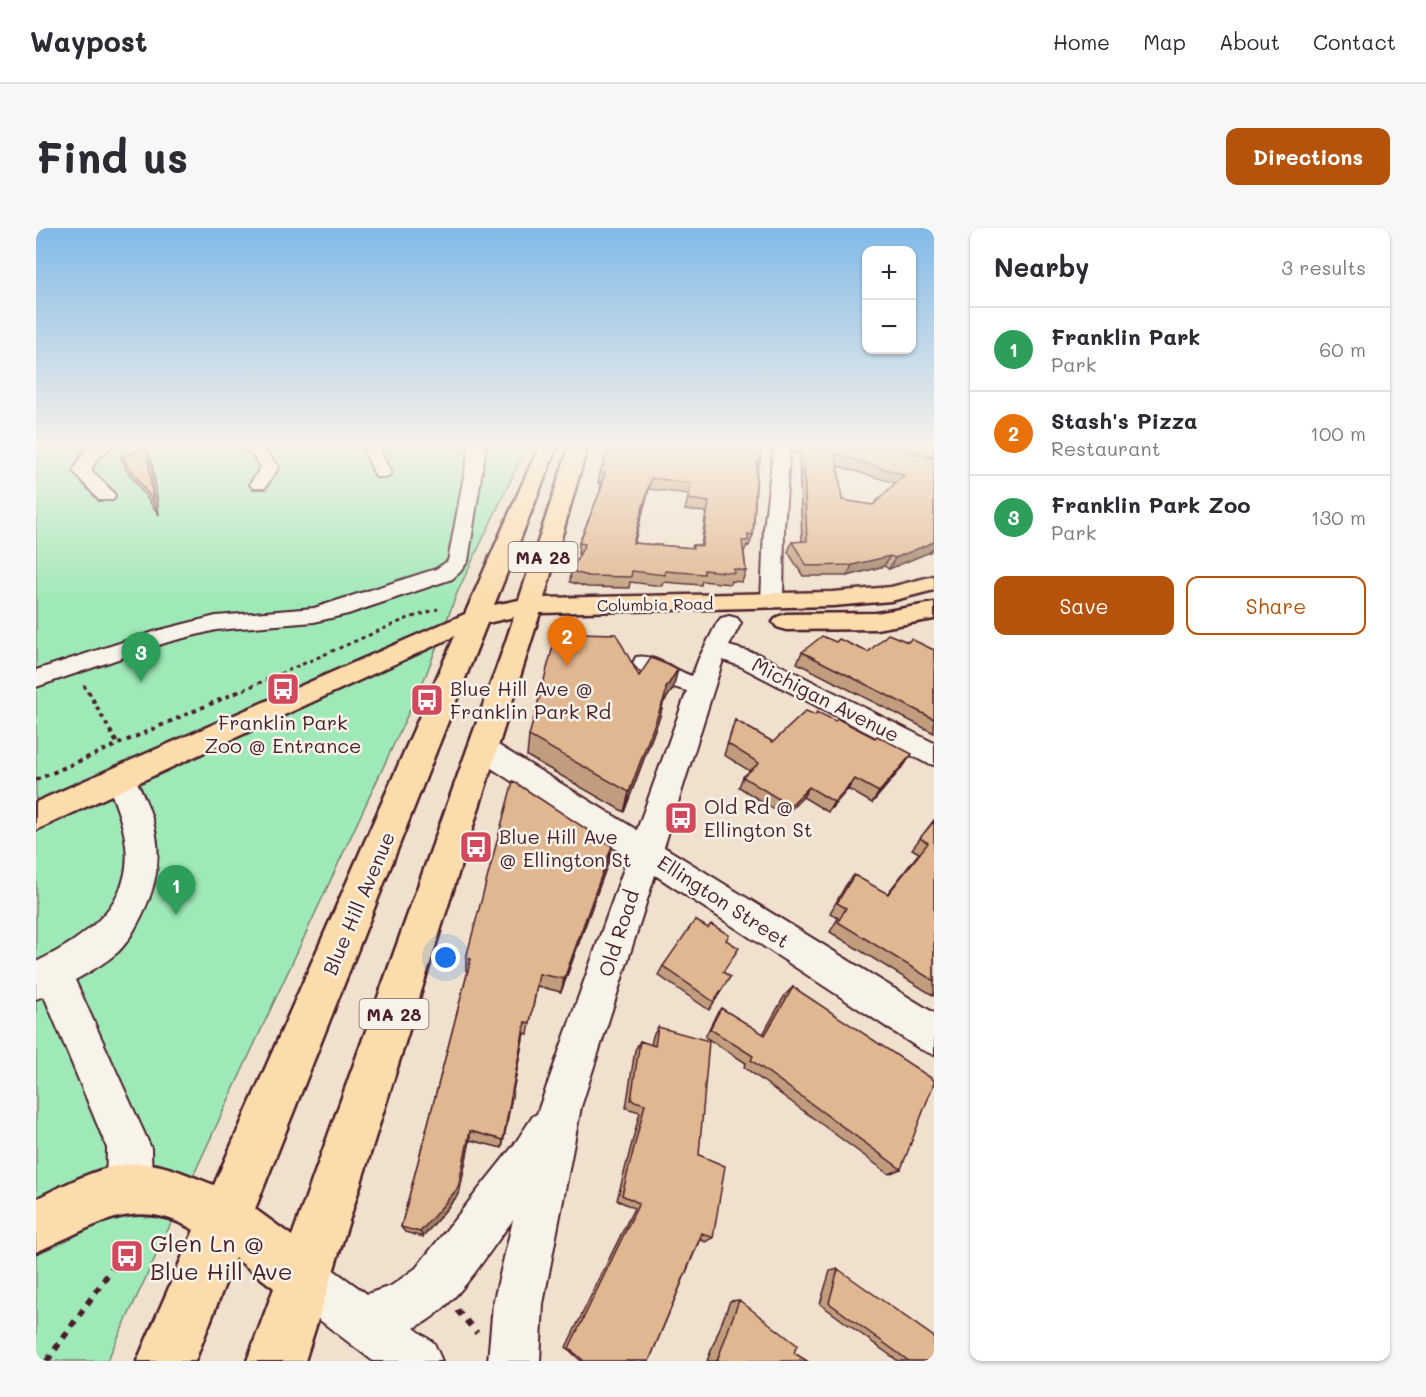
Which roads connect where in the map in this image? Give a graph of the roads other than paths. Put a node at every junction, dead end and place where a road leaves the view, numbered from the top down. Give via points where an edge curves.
1 (469, 497) edge
2 (526, 497) edge
3 (563, 497) edge
4 (777, 497) edge
5 (934, 583) edge
6 (772, 601) junction
7 (933, 612) edge
8 (526, 616) junction
9 (476, 619) junction
10 (729, 623) junction
11 (645, 663) edge
12 (709, 665) junction
13 (36, 679) edge
14 (483, 749) junction
15 (934, 754) edge
16 (121, 779) junction
17 (36, 817) edge
18 (645, 851) junction
19 (45, 977) edge
20 (934, 1035) edge
21 (560, 1107) junction
22 (129, 1189) junction
23 (225, 1220) junction
24 (36, 1226) edge
25 (304, 1278) junction
26 (361, 1320) junction
27 (498, 1349) edge
28 (166, 1361) edge
29 (276, 1361) edge
30 (416, 1361) edge

1 - 13 street via 458,561 444,574 314,615 216,623 160,637
2 - 9 main road, Blue Hill Avenue / MA 28
3 - 8 main road, MA 28
4 - 6 street
5 - 6 main road, Columbia Road via 874,596
6 - 8 main road, Columbia Road
7 - 10 main road, Columbia Road via 856,622
8 - 9 main road, Columbia Road via 498,626
8 - 10 main road, Columbia Road
8 - 14 main road, MA 28
9 - 16 main road
9 - 23 main road, Blue Hill Avenue / MA 28
10 - 12 street, Old Road
11 - 12 street, Michigan Avenue via 666,676
12 - 15 street, Michigan Avenue via 749,660
12 - 18 street, Old Road
14 - 18 street, Ellington Street
14 - 25 main road, MA 28
16 - 17 main road
16 - 19 street via 143,853 141,874 130,905 106,940
18 - 20 street, Ellington Street
18 - 21 street, Old Road
19 - 22 street via 122,1126 129,1148
21 - 26 street, Old Road via 530,1161 434,1285 398,1312
21 - 27 street, Old Road via 518,1304
22 - 23 main road via 163,1190
22 - 24 main road via 103,1196
23 - 25 main road
23 - 28 main road, Blue Hill Avenue / MA 28
25 - 26 street
25 - 29 main road, MA 28
26 - 30 street

